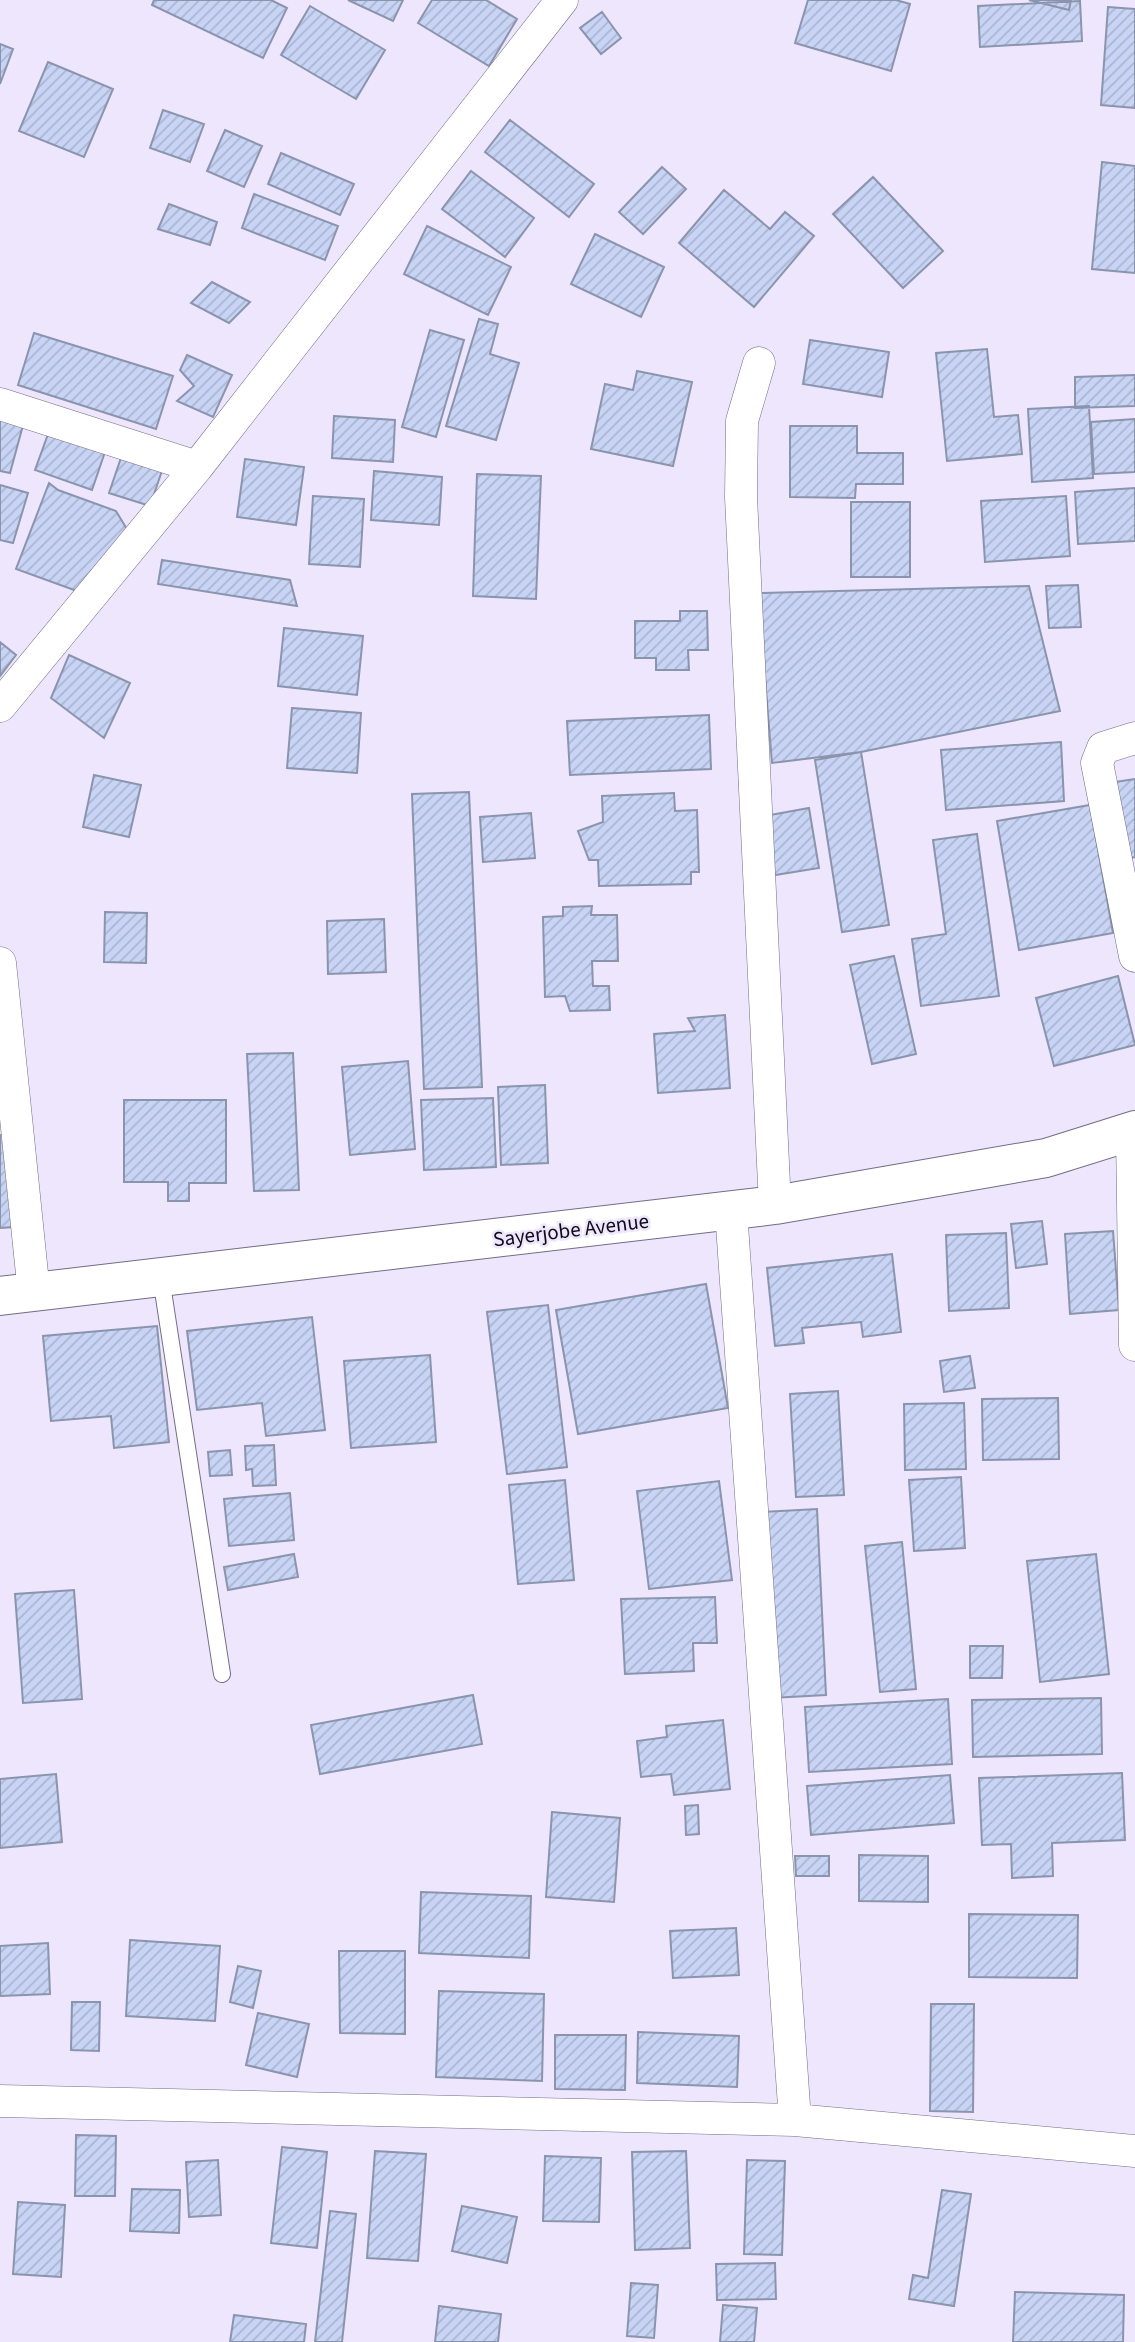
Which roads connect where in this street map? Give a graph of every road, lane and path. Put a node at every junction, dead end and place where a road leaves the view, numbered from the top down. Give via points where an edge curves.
1 (562, 0) edge
2 (760, 363) dead end
3 (0, 404) edge
4 (197, 467) junction
5 (0, 706) edge
6 (1135, 738) edge
7 (1135, 956) edge
8 (0, 962) edge
9 (1134, 1131) edge
10 (775, 1205) junction
11 (731, 1211) junction
12 (160, 1278) junction
13 (17, 1294) edge
14 (1135, 1345) edge
15 (222, 1674) dead end
16 (0, 2101) edge
17 (795, 2120) junction
18 (1135, 2151) edge

1 - 4 street
2 - 10 street via 742,421 741,497
3 - 4 street
4 - 5 street
6 - 7 street via 1104,748 1097,762
8 - 13 street
9 - 10 main road, Sayerjobe Avenue via 1046,1158
9 - 14 street
10 - 11 main road, Sayerjobe Avenue
11 - 12 main road, Sayerjobe Avenue
11 - 17 street
12 - 13 main road, Sayerjobe Avenue
12 - 15 lane
16 - 17 street
17 - 18 street

